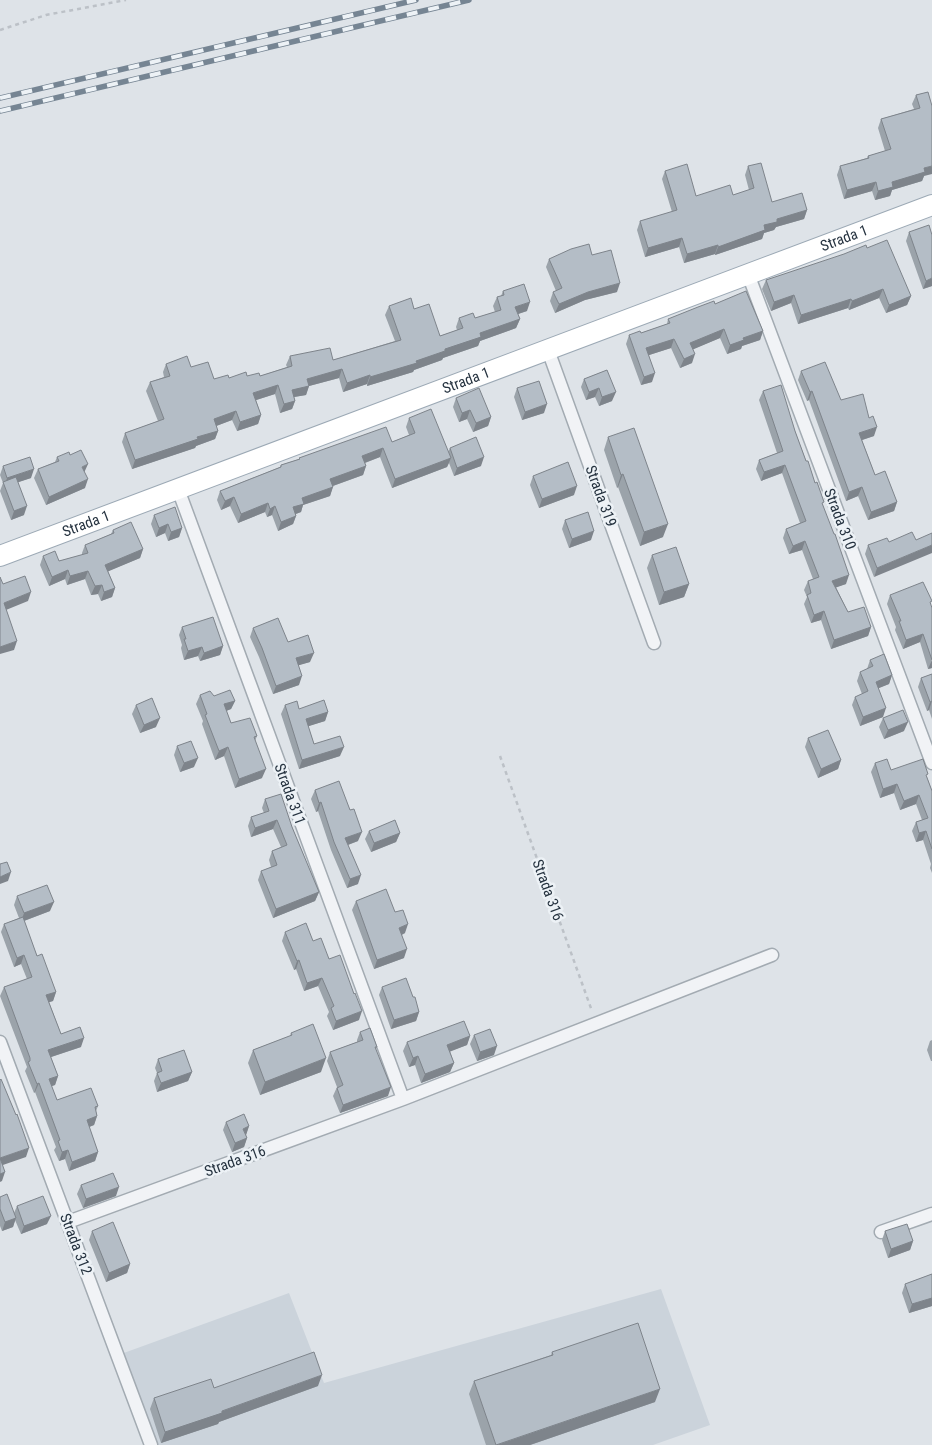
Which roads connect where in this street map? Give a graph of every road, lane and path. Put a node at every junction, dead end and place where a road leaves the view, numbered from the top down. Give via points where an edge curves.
1 (126, 0) edge
2 (0, 30) edge
3 (932, 205) edge
4 (748, 274) junction
5 (548, 350) junction
6 (178, 489) junction
7 (0, 556) edge
8 (654, 643) dead end
9 (500, 756) dead end
10 (932, 763) edge
11 (772, 955) dead end
12 (597, 1024) junction
13 (0, 1042) edge
14 (403, 1099) junction
15 (932, 1214) edge
16 (68, 1222) junction
17 (881, 1232) dead end
18 (152, 1445) edge

1 - 2 path via 46,15
3 - 4 main road, Strada 1
4 - 5 main road, Strada 1
4 - 10 street, Strada 310
5 - 6 main road, Strada 1
5 - 8 street, Strada 319
6 - 7 main road, Strada 1
6 - 14 street, Strada 311
9 - 12 path, Strada 316
11 - 12 street, Strada 316
12 - 14 street, Strada 316
13 - 16 street, Strada 312
14 - 16 street, Strada 316
15 - 17 street
16 - 18 street, Strada 312

